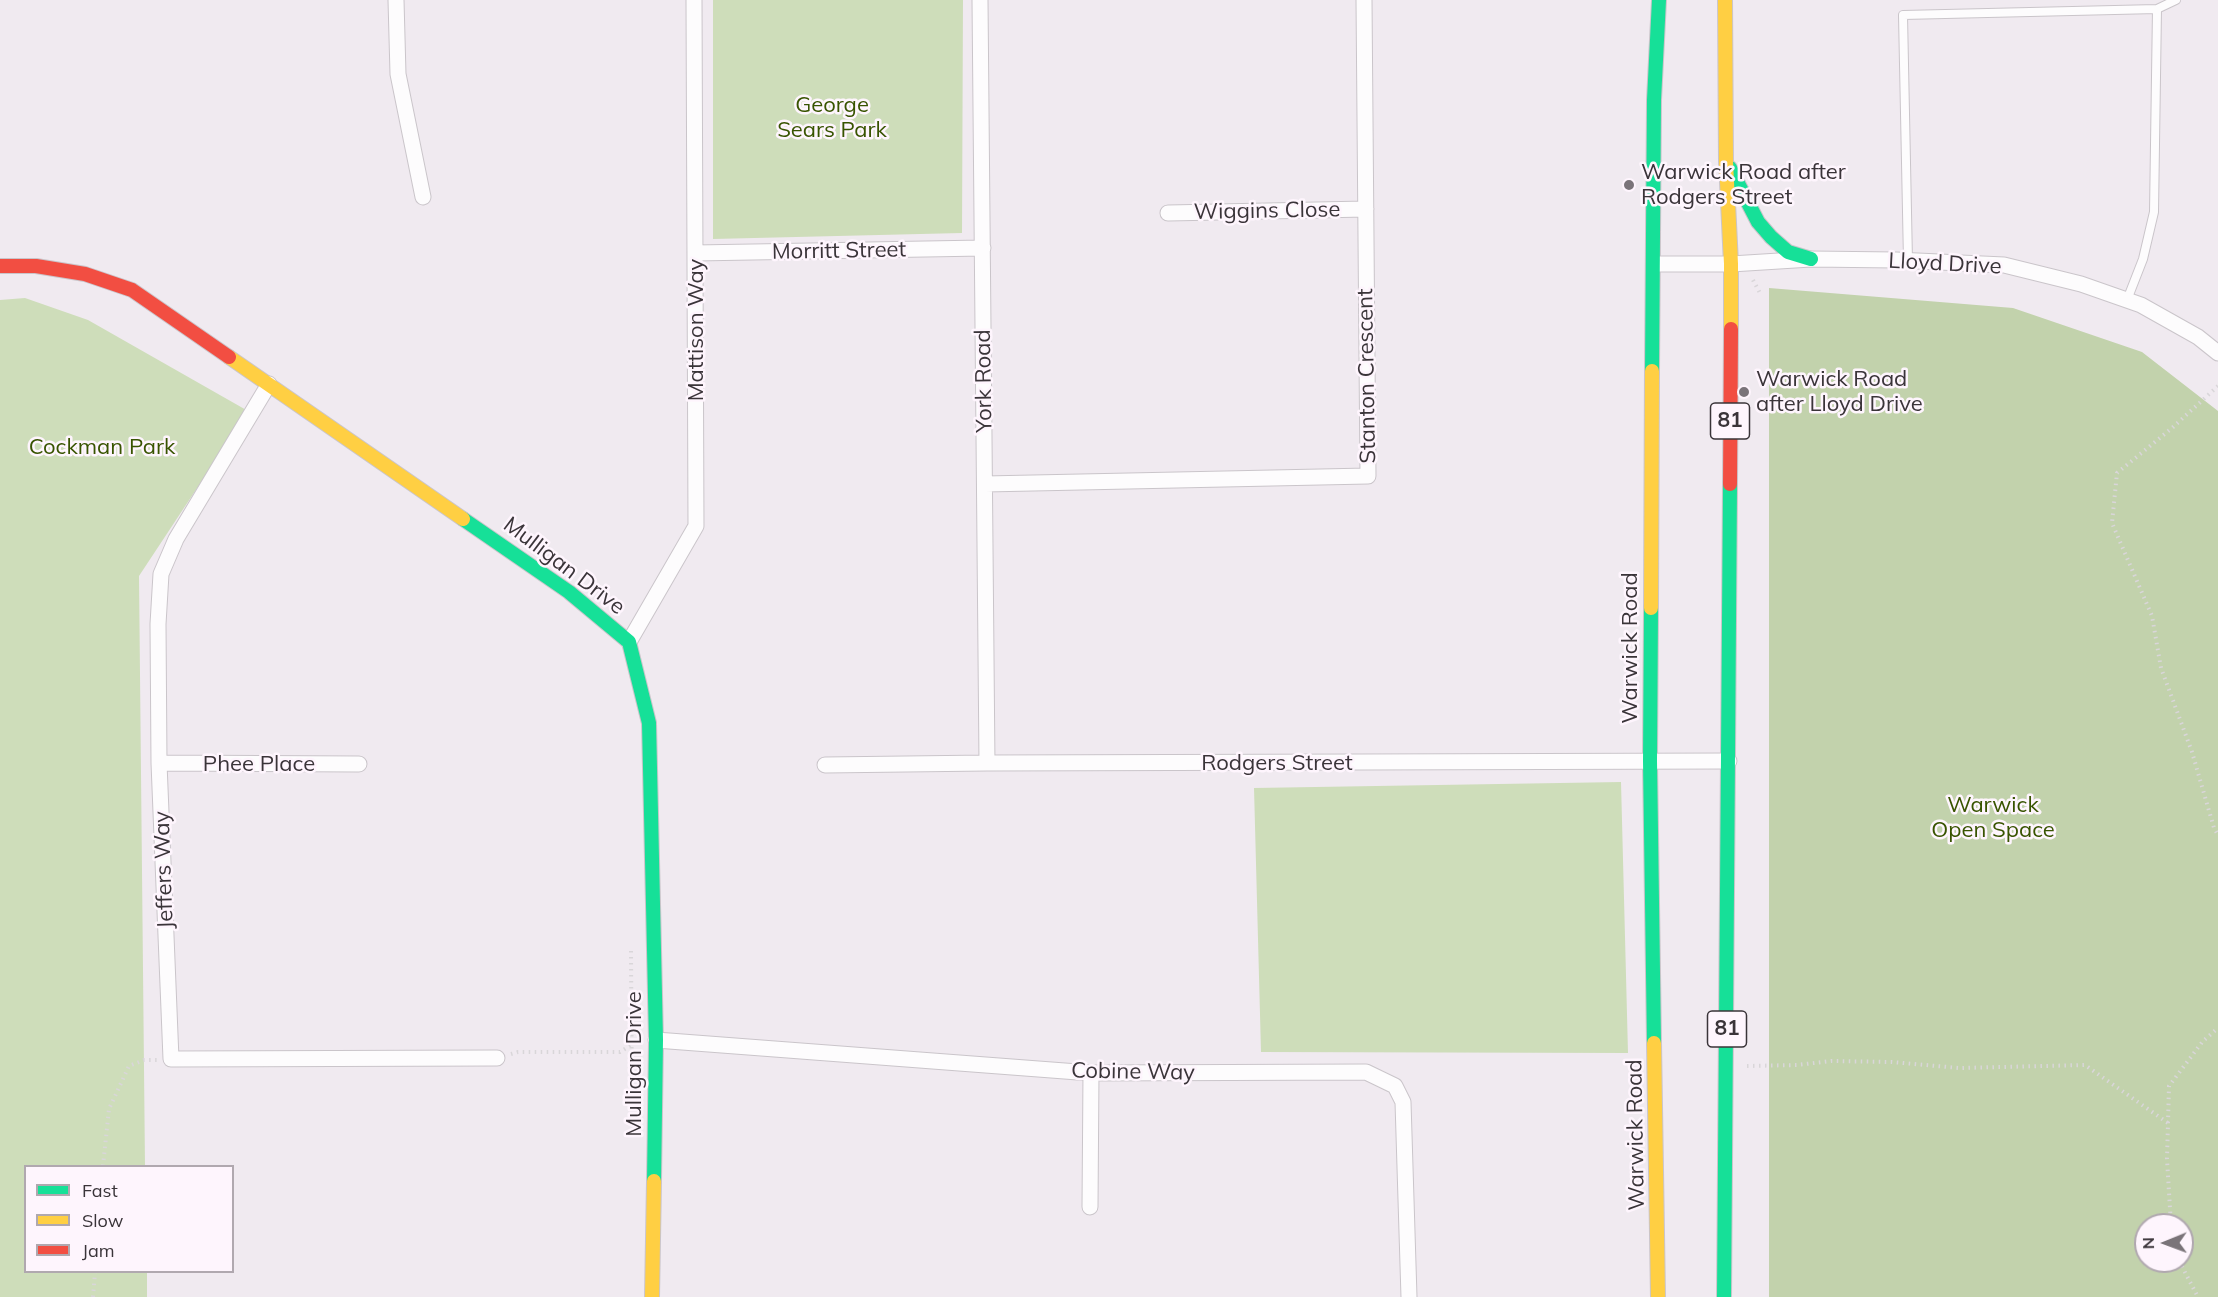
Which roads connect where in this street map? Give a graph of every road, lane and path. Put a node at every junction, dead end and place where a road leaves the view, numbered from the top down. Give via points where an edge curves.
1 (396, 0) edge
2 (694, 0) edge
3 (980, 0) edge
4 (1364, 0) edge
5 (1659, 0) edge
6 (1725, 0) edge
7 (2176, 0) edge
8 (2157, 9) junction
9 (1726, 161) junction
10 (423, 197) dead end
11 (1366, 209) junction
12 (1168, 213) dead end
13 (983, 249) junction
14 (695, 254) junction
15 (1811, 259) junction
16 (1908, 261) junction
17 (1654, 264) junction
18 (1731, 264) junction
19 (0, 266) edge
20 (2127, 300) junction
21 (2218, 353) edge
22 (269, 384) junction
23 (2218, 386) edge
24 (985, 484) junction
25 (629, 642) junction
26 (1650, 761) junction
27 (1729, 761) junction
28 (159, 763) junction
29 (987, 763) junction
30 (359, 764) dead end
31 (825, 765) dead end
32 (2218, 835) edge
33 (631, 941) dead end
34 (2218, 1028) edge
35 (656, 1040) junction
36 (632, 1045) junction
37 (497, 1058) joint
38 (171, 1059) junction
39 (1747, 1066) dead end
40 (1090, 1073) junction
41 (2168, 1123) junction
42 (632, 1125) dead end
43 (103, 1165) edge
44 (1090, 1207) dead end
45 (2170, 1213) edge
46 (95, 1273) edge
47 (2185, 1273) edge
48 (93, 1297) edge
49 (652, 1297) edge
50 (1409, 1297) edge
51 (1658, 1297) edge
52 (1724, 1297) edge
53 (2198, 1297) edge

1 - 10 street via 398,74
2 - 14 street, Mattison Way
3 - 13 street, York Road
4 - 11 street, Stanton Crescent
5 - 17 main road, Warwick Road via 1654,100
6 - 9 main road, 81
7 - 8 lane
8 - 16 lane via 1903,15
8 - 20 lane via 2154,212 2143,259
9 - 15 main road via 1758,222 1771,237 1788,252
9 - 18 main road, 81
11 - 12 street, Wiggins Close
11 - 24 street, Stanton Crescent via 1368,476
13 - 14 street, Morritt Street
13 - 24 street, York Road
14 - 25 street, Mattison Way via 696,526
15 - 16 street, Lloyd Drive
15 - 18 street, Lloyd Drive
16 - 20 street, Lloyd Drive via 2004,265
17 - 18 street, Lloyd Drive
17 - 26 main road, Warwick Road
18 - 27 main road, 81
19 - 22 main road, Mulligan Drive via 36,266 75,273 132,290
20 - 21 street, Lloyd Drive via 2198,337
22 - 25 main road, Mulligan Drive via 569,592
22 - 28 street, Jeffers Way via 176,539 161,574
23 - 32 path via 2117,473 2112,523 2152,616 2162,668
24 - 29 street, York Road
25 - 35 main road, Mulligan Drive via 649,723
26 - 27 street, Rodgers Street
26 - 29 street, Rodgers Street
26 - 51 main road, Warwick Road
27 - 52 main road, 81
28 - 30 street, Phee Place
28 - 38 street, Jeffers Way
29 - 31 street, Rodgers Street
33 - 36 path
34 - 41 path via 2203,1041 2169,1086
35 - 40 street, Cobine Way
35 - 49 main road, Mulligan Drive
36 - 37 path via 620,1052 519,1052
36 - 42 path
37 - 38 street
38 - 43 path via 144,1060 129,1066 110,1109
39 - 41 path via 1831,1061 1959,1068 2085,1065
40 - 44 street
40 - 50 street, Cobine Way via 1366,1072 1395,1086 1403,1102
41 - 45 path
46 - 48 path
47 - 53 path

